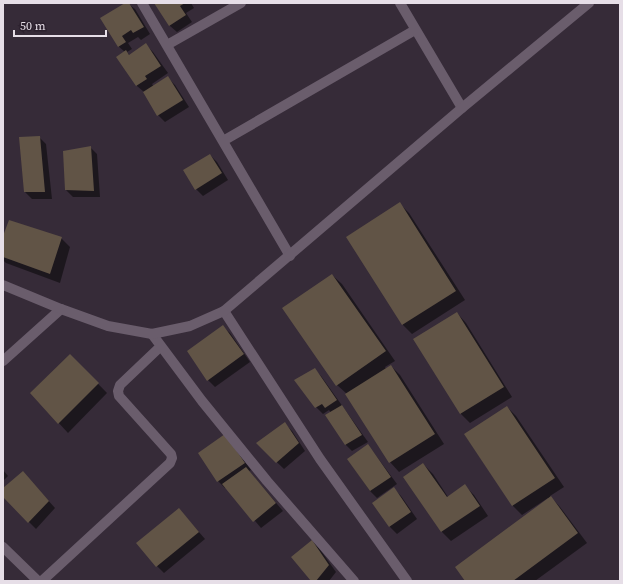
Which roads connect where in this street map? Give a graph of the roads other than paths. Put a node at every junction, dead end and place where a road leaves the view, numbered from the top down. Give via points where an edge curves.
1 (142, 3) edge
2 (241, 3) edge
3 (400, 3) edge
4 (589, 3) edge
5 (415, 30) junction
6 (167, 45) junction
7 (462, 108) junction
8 (223, 141) junction
9 (290, 256) junction
10 (3, 285) edge
11 (60, 309) junction
12 (224, 312) junction
13 (152, 334) junction
14 (161, 346) junction
15 (3, 361) edge
16 (3, 546) edge
17 (38, 581) edge
18 (42, 581) edge
19 (354, 581) edge
20 (407, 581) edge

1 - 6 street
2 - 6 street
3 - 5 street
4 - 7 street
5 - 7 street
5 - 8 street
6 - 8 street
7 - 9 street
8 - 9 street
9 - 12 street
10 - 11 street
11 - 13 street via 108,326
11 - 15 street
12 - 13 street via 190,326
12 - 20 street via 320,459
13 - 14 street
14 - 18 street via 120,385 118,391 119,396 171,454 170,463
14 - 19 street via 267,481
16 - 17 street

